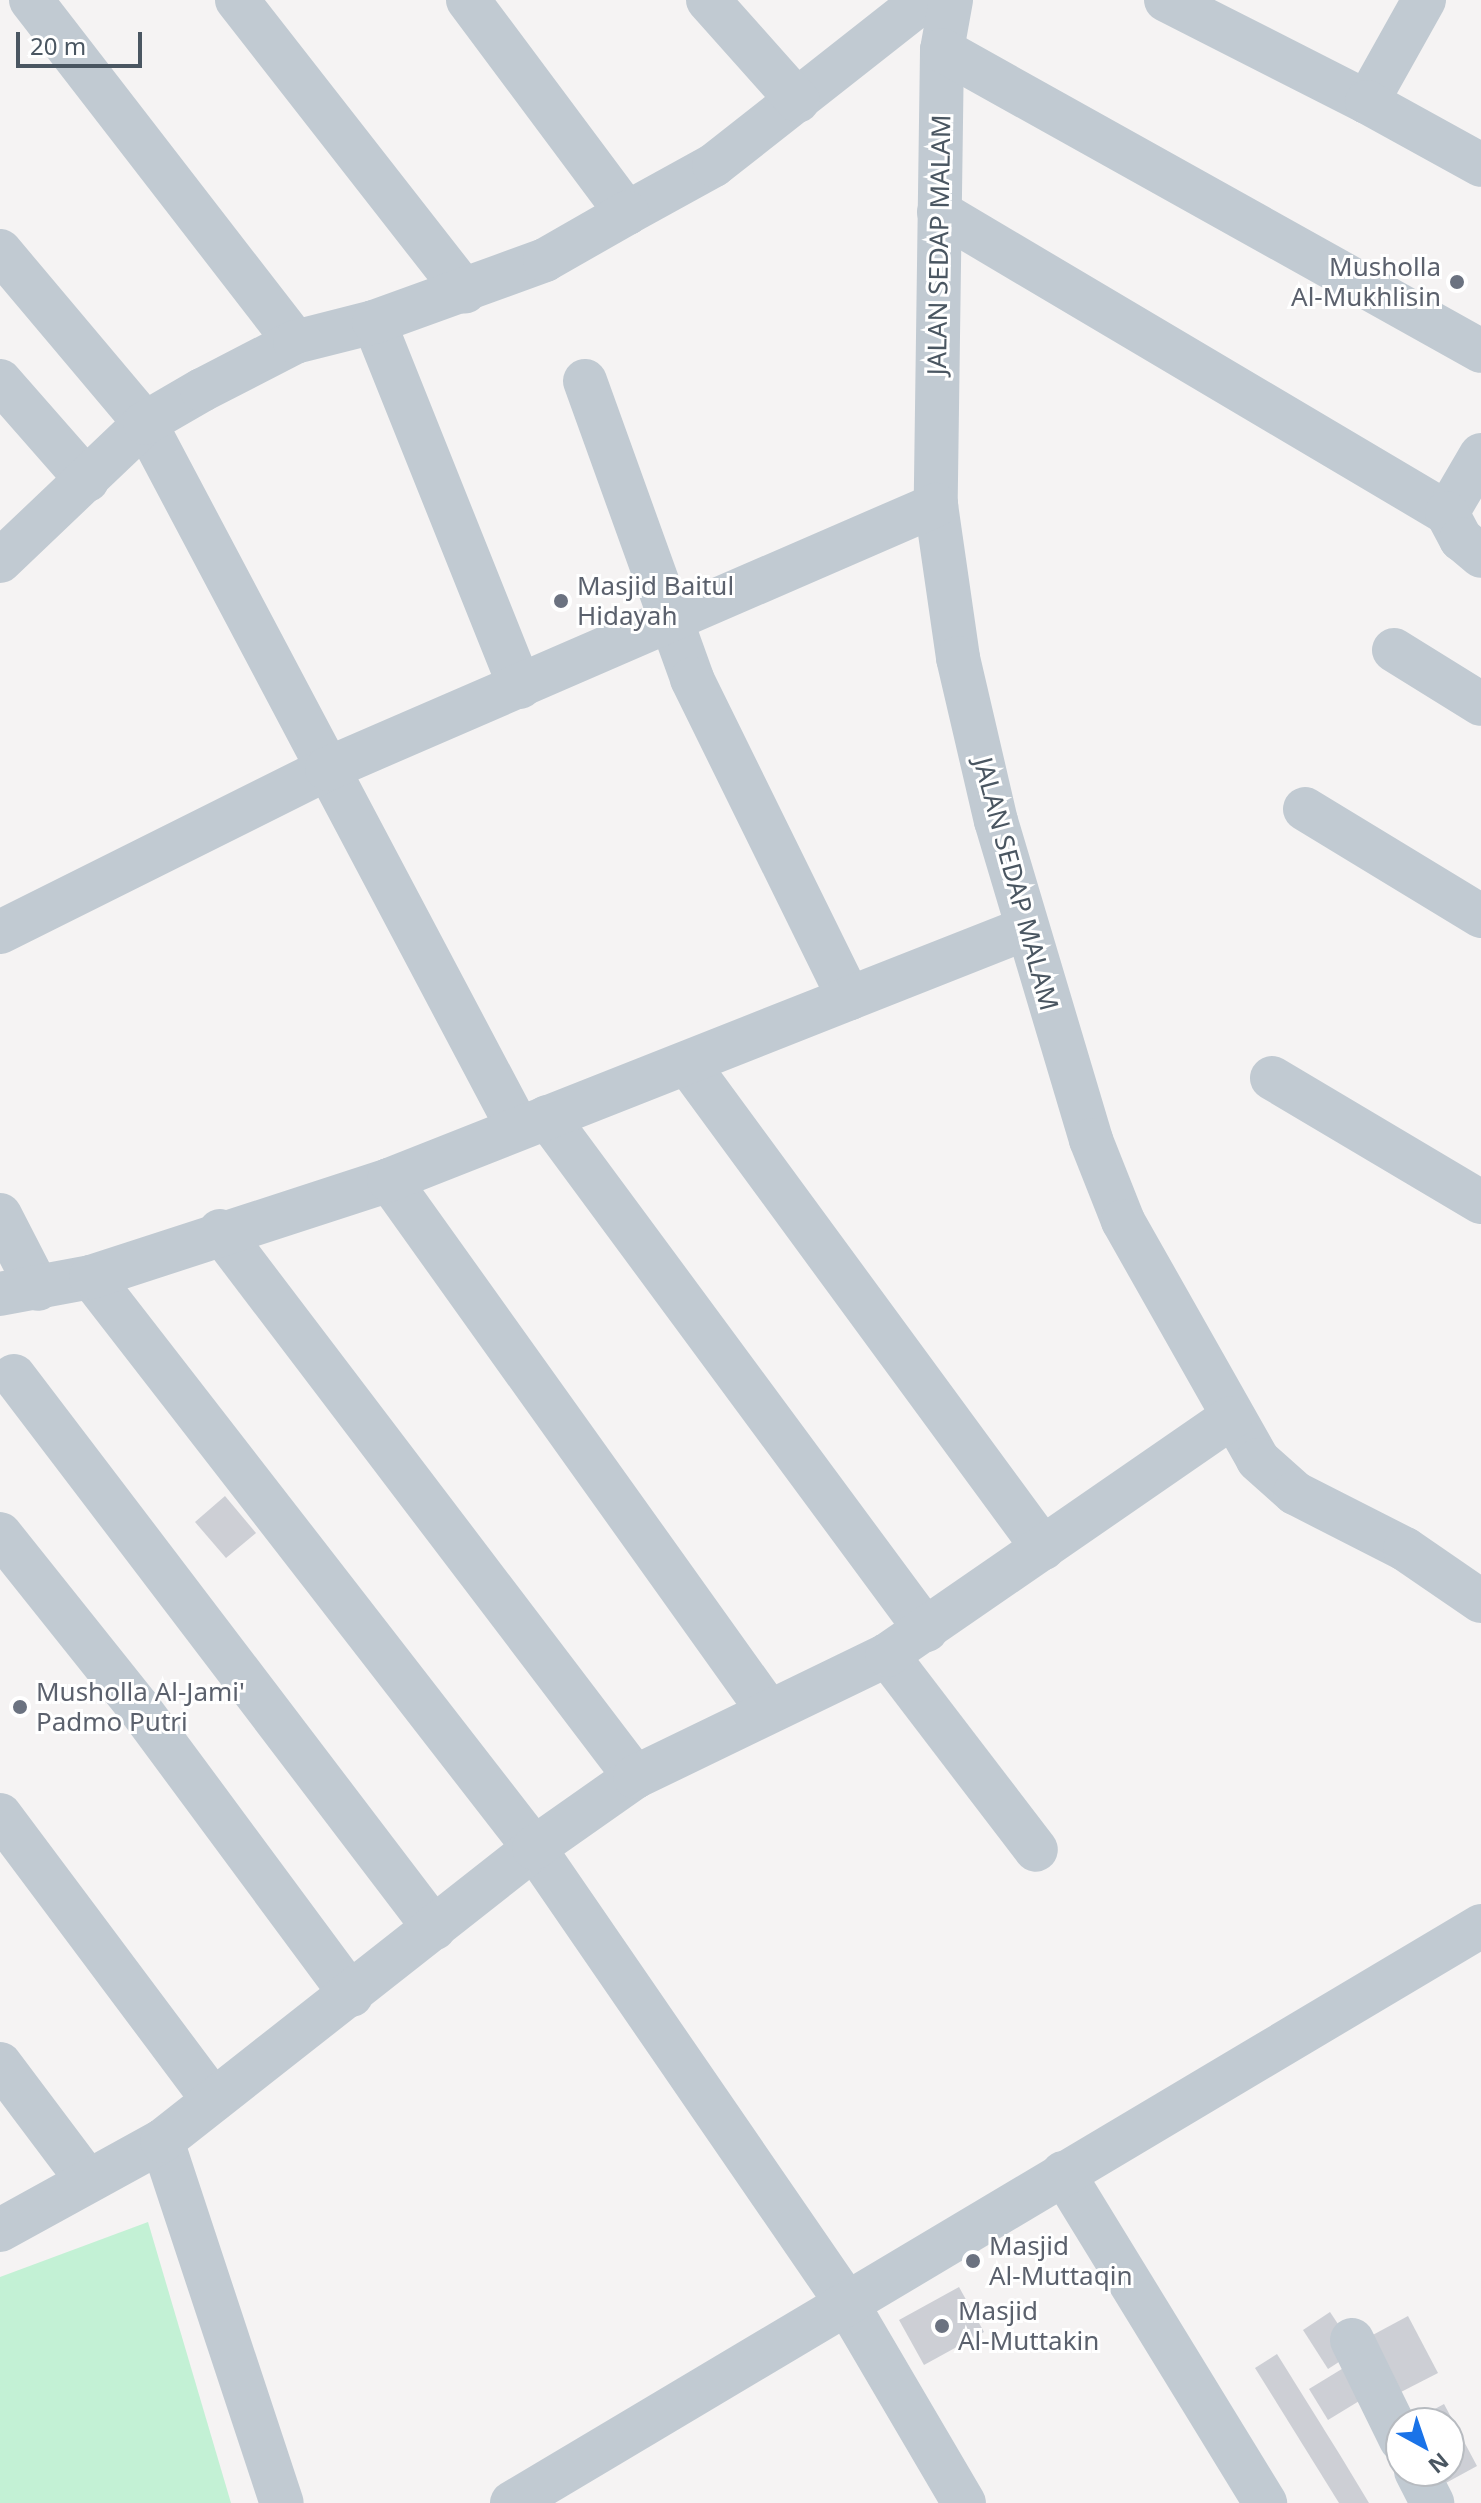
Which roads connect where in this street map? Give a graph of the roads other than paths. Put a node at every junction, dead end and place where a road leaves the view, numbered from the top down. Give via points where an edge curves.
1 (31, 0) edge
2 (237, 0) edge
3 (468, 0) edge
4 (708, 0) edge
5 (924, 0) edge
6 (951, 0) edge
7 (1166, 0) edge
8 (1424, 0) edge
9 (1216, 11) edge
10 (942, 50) junction
11 (798, 101) junction
12 (1367, 102) junction
13 (1481, 165) edge
14 (939, 212) junction
15 (627, 213) junction
16 (0, 251) edge
17 (465, 292) junction
18 (374, 322) junction
19 (295, 342) junction
20 (1481, 351) edge
21 (0, 381) edge
22 (585, 381) dead end
23 (145, 423) junction
24 (1481, 455) edge
25 (87, 480) junction
26 (936, 505) junction
27 (1447, 513) junction
28 (1481, 556) edge
29 (0, 561) edge
30 (671, 620) junction
31 (1394, 650) dead end
32 (520, 687) junction
33 (1481, 704) edge
34 (327, 769) junction
35 (1305, 809) dead end
36 (1481, 916) edge
37 (1025, 929) junction
38 (0, 932) edge
39 (849, 998) junction
40 (687, 1063) junction
41 (1272, 1078) dead end
42 (533, 1123) junction
43 (389, 1180) junction
44 (1481, 1202) edge
45 (0, 1215) edge
46 (220, 1231) junction
47 (91, 1277) junction
48 (19, 1292) edge
49 (14, 1376) dead end
50 (1230, 1418) junction
51 (0, 1534) edge
52 (1043, 1548) junction
53 (1481, 1601) edge
54 (926, 1630) junction
55 (887, 1655) junction
56 (767, 1709) junction
57 (635, 1777) junction
58 (0, 1815) edge
59 (534, 1848) junction
60 (1036, 1850) dead end
61 (1481, 1926) edge
62 (434, 1928) junction
63 (351, 1995) junction
64 (0, 2064) edge
65 (213, 2100) junction
66 (162, 2141) junction
67 (1063, 2173) junction
68 (88, 2181) junction
69 (0, 2230) edge
70 (846, 2302) junction
71 (1352, 2340) dead end
72 (1385, 2407) edge
73 (541, 2496) edge
74 (282, 2503) edge
75 (964, 2503) edge
76 (1265, 2503) edge

1 - 19 street
2 - 17 street
3 - 15 street
4 - 11 street
5 - 11 street
6 - 10 street, JALAN SEDAP MALAM
7 - 9 street
8 - 12 street
9 - 12 street
10 - 14 street, JALAN SEDAP MALAM
10 - 20 street
11 - 15 street via 714,165
12 - 13 street
14 - 26 street, JALAN SEDAP MALAM
14 - 27 street
15 - 17 street via 545,260
16 - 23 street
17 - 18 street
18 - 19 street
18 - 32 street
19 - 23 street
21 - 25 street
22 - 30 street
23 - 25 street
23 - 34 street
24 - 27 street
25 - 29 street
26 - 30 street
26 - 37 street, JALAN SEDAP MALAM via 958,658
27 - 28 street via 1461,539
30 - 32 street
30 - 39 street via 717,736
31 - 33 street
32 - 34 street
34 - 38 street
34 - 42 street
35 - 36 street
37 - 39 street
37 - 50 street, JALAN SEDAP MALAM via 1091,1140 1123,1221
39 - 40 street
40 - 42 street
40 - 52 street
41 - 44 street
42 - 43 street
42 - 54 street
43 - 46 street
43 - 56 street
45 - 48 street
46 - 47 street
46 - 57 street
47 - 48 street
47 - 59 street
49 - 62 street
50 - 52 street
50 - 53 street, JALAN SEDAP MALAM via 1258,1460 1295,1493 1405,1549
51 - 63 street via 139,1708
52 - 54 street
54 - 55 street
55 - 56 street
55 - 60 street
56 - 57 street
57 - 59 street
58 - 65 street
59 - 62 street
59 - 70 street
61 - 67 street
62 - 63 street
63 - 65 street
64 - 68 street
65 - 66 street
66 - 68 street
66 - 74 street
67 - 70 street
67 - 76 street
68 - 69 street
70 - 73 street
70 - 75 street
71 - 72 street

